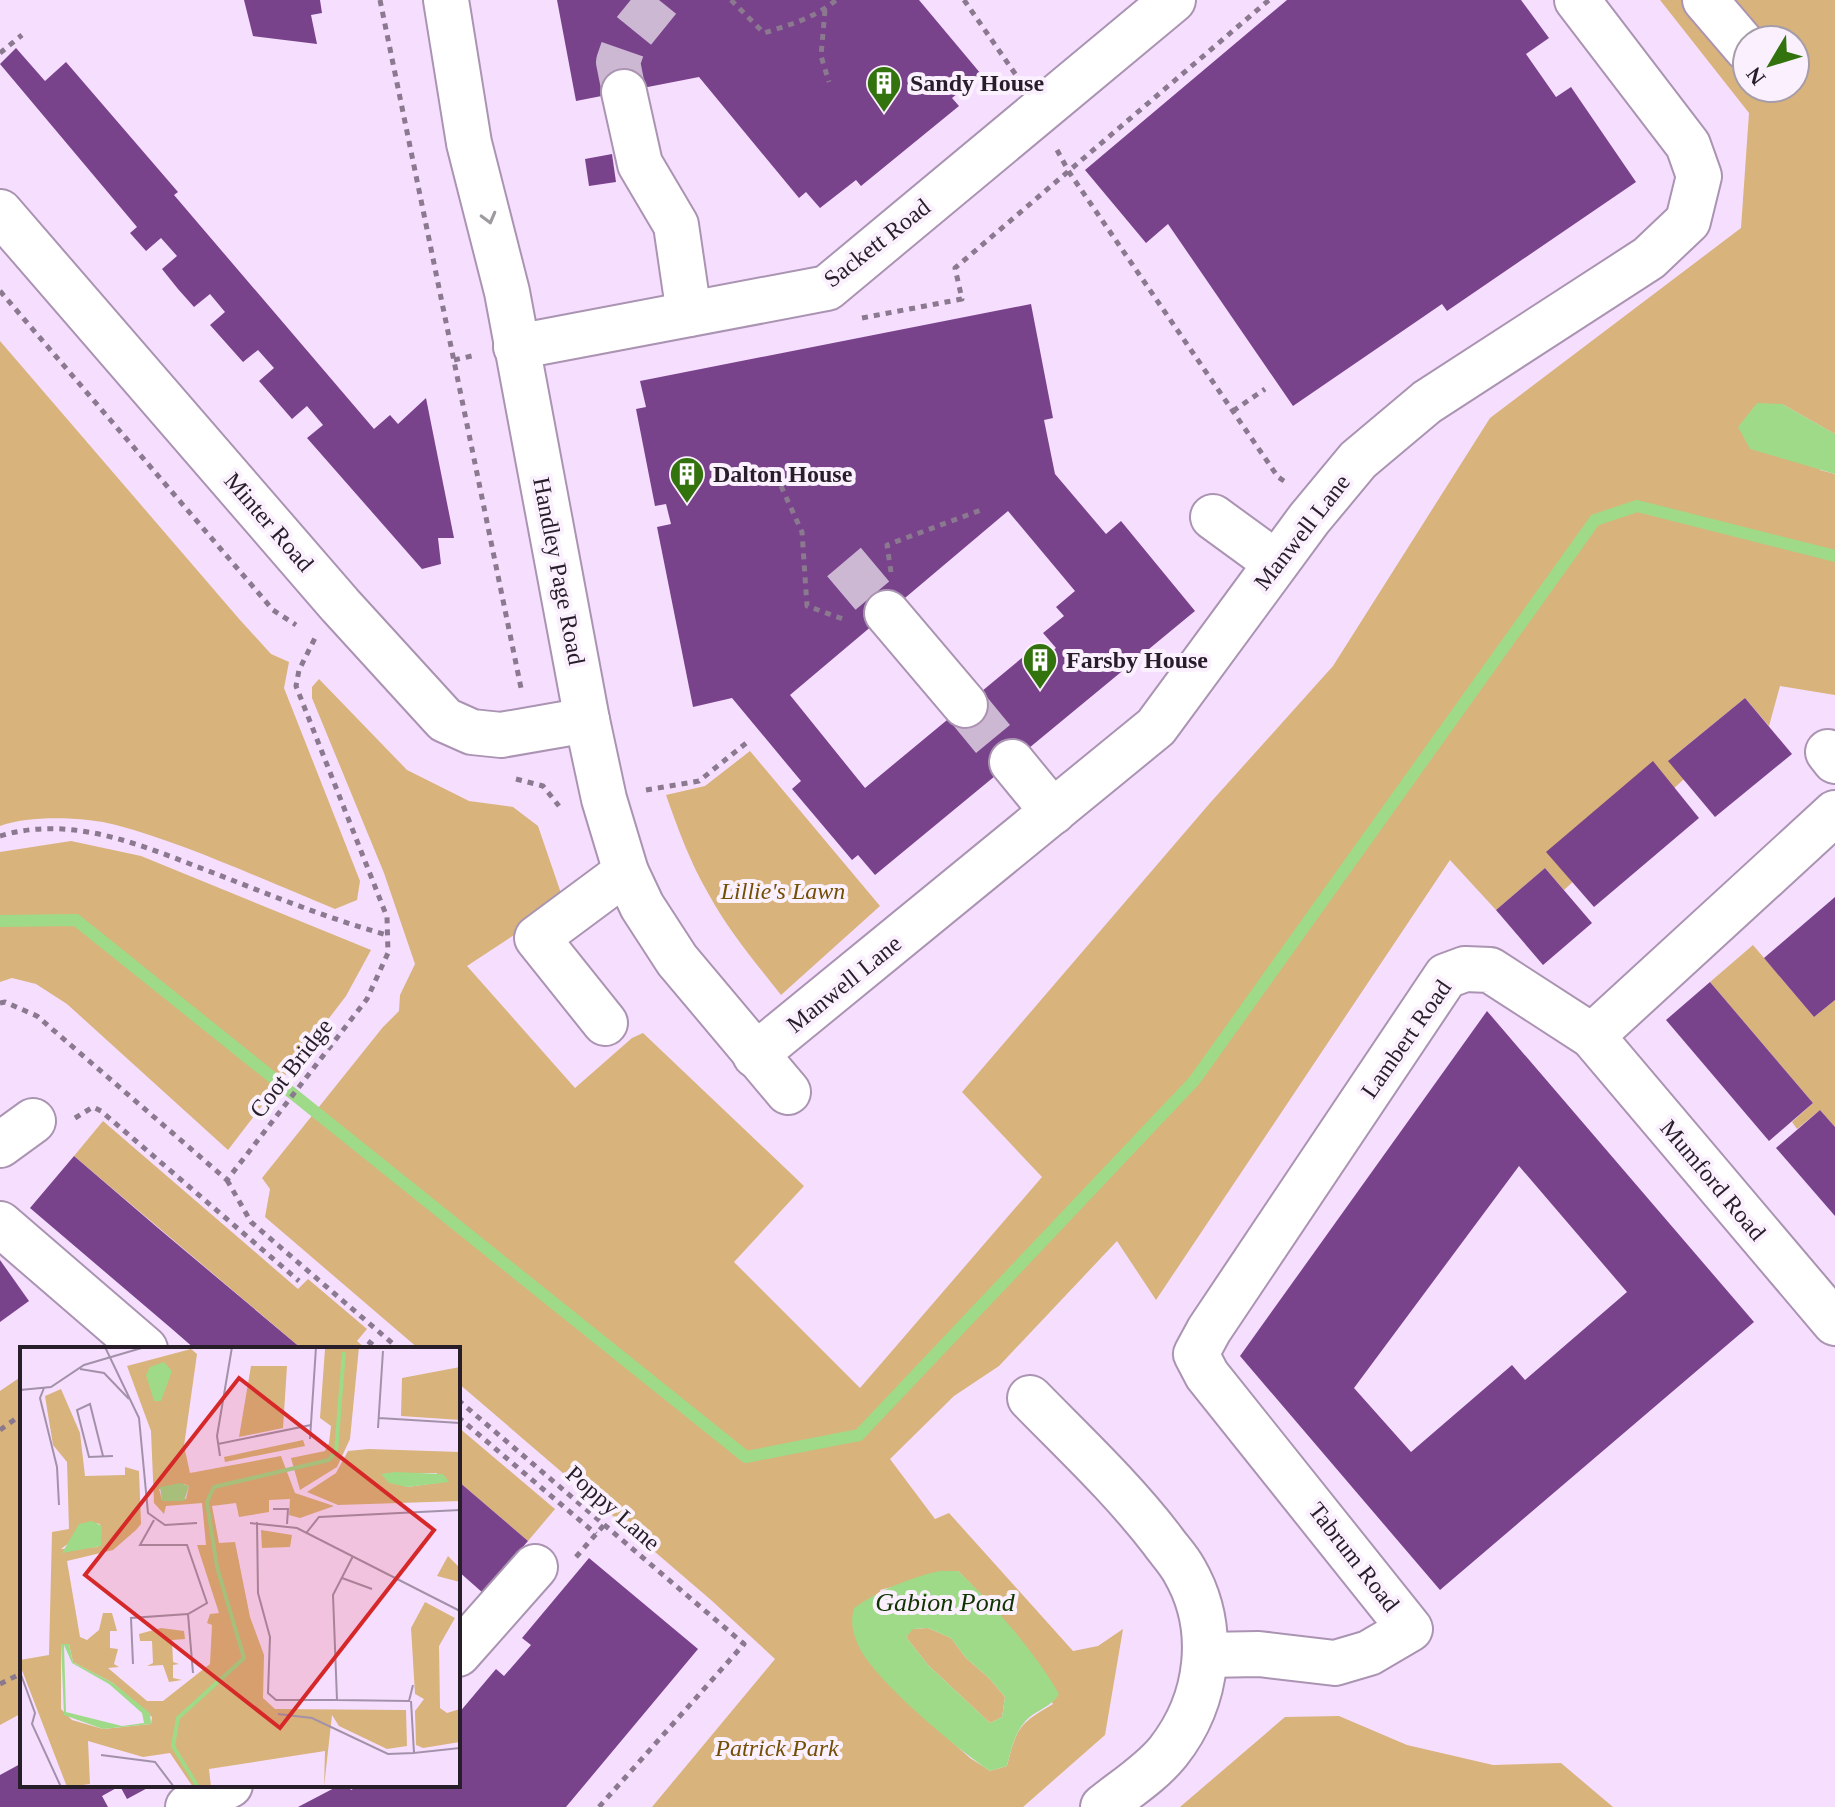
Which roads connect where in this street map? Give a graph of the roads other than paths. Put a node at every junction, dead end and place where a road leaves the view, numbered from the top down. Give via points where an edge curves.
1 (446, 0) edge
2 (1173, 0) edge
3 (1577, 0) edge
4 (1705, 0) edge
5 (1731, 30) edge
6 (624, 92) tunnel mouth
7 (0, 212) edge
8 (689, 314) junction
9 (516, 347) junction
10 (1213, 517) dead end
11 (1276, 563) junction
12 (878, 607) tunnel mouth
13 (965, 705) tunnel mouth
14 (587, 720) junction
15 (1012, 762) tunnel mouth
16 (1053, 812) junction
17 (1835, 813) edge
18 (626, 872) junction
19 (605, 1023) dead end
20 (1592, 1036) junction
21 (755, 1055) junction
22 (788, 1092) dead end
23 (0, 1224) edge
24 (1835, 1323) edge
25 (143, 1347) edge
26 (1196, 1354) joint
27 (1030, 1398) dead end
28 (535, 1567) dead end
29 (464, 1635) edge
30 (1205, 1655) junction
31 (226, 1787) edge
32 (188, 1807) edge
33 (1103, 1807) edge

1 -> 9 street, Handley Page Road via 469,143
2 - 8 street, Sackett Road via 827,288
3 - 11 street, Manwell Lane via 1688,145 1699,176 1688,221 1649,258 1427,402 1358,460
4 - 5 street
6 - 8 street via 640,164 676,225
7 - 14 street, Minter Road via 445,720 472,732 501,735
8 - 9 street, Sackett Road
9 - 14 street, Handley Page Road
10 - 11 street
11 - 16 street, Manwell Lane via 1156,727
12 - 13 street
14 - 18 street, Handley Page Road
15 - 16 street
16 - 21 street, Manwell Lane
17 - 20 street
18 - 19 street via 537,938
18 - 21 street, Handley Page Road via 677,960
20 - 24 street, Mumford Road
20 - 26 street, Lambert Road via 1490,970 1465,969 1446,976
21 - 22 street, Handley Page Road
23 - 25 street
26 - 30 street, Tabrum Road via 1207,1375 1410,1629 1369,1653 1335,1663 1259,1654
27 - 30 street via 1141,1512 1184,1569 1200,1606
28 - 29 street
30 - 33 street via 1187,1724 1166,1754
31 - 32 street

